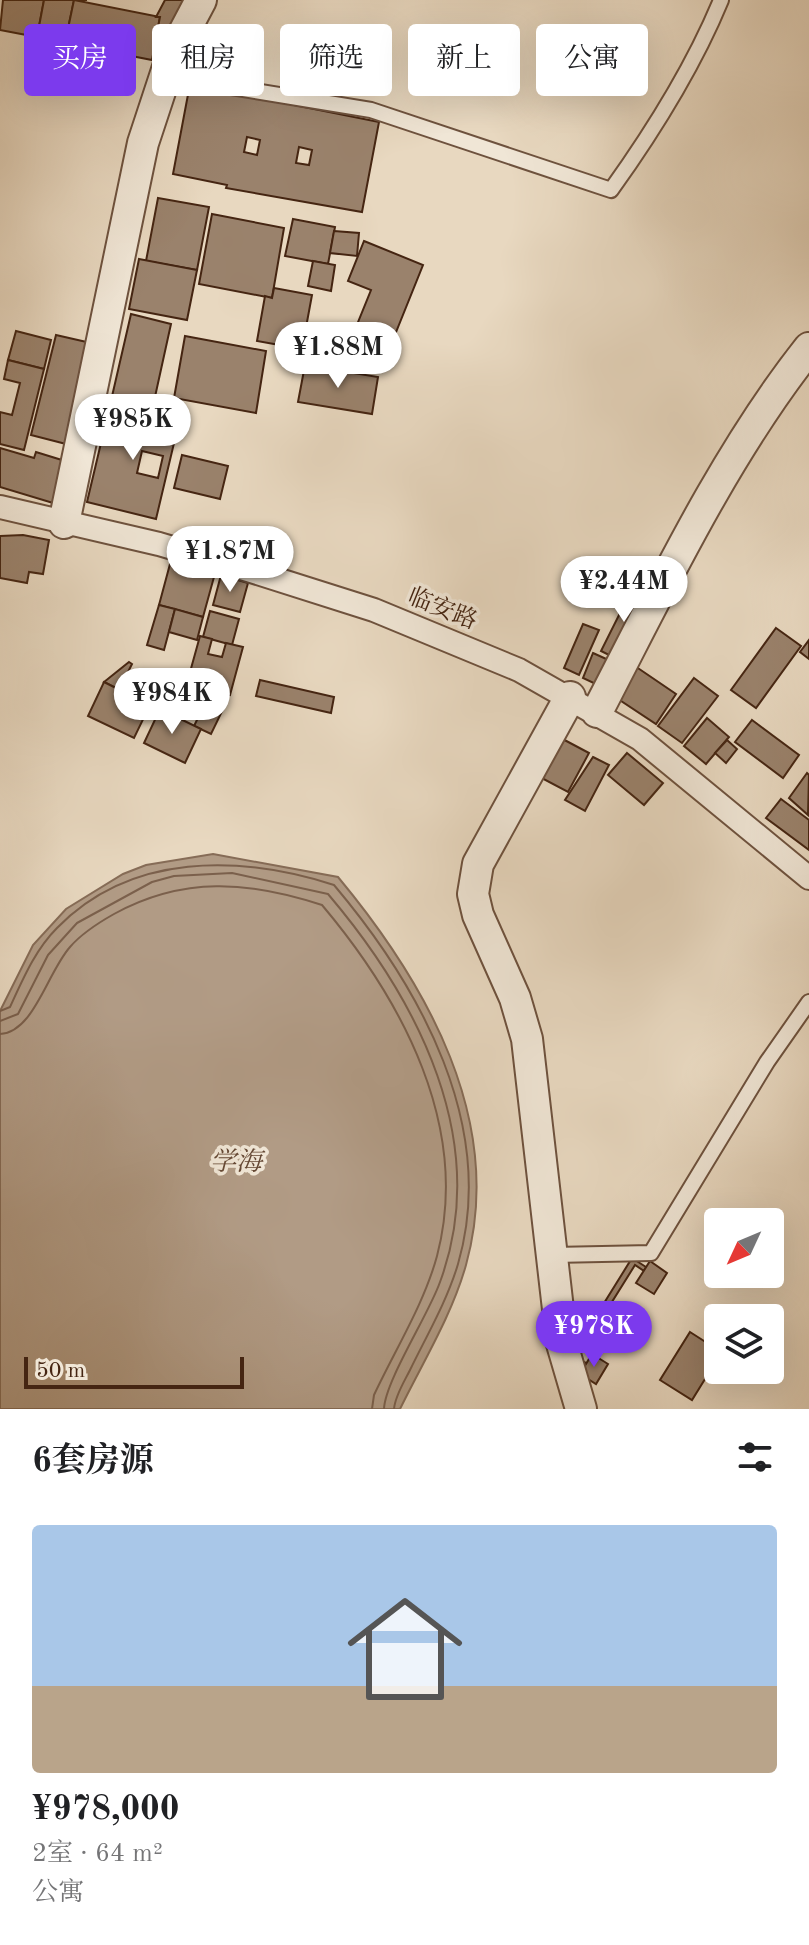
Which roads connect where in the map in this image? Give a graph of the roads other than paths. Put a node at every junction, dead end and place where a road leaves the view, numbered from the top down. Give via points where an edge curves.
1 (201, 0) edge
2 (721, 0) edge
3 (189, 24) edge
4 (264, 92) edge
5 (158, 96) edge
6 (809, 348) edge
7 (0, 507) edge
8 (64, 523) junction
9 (570, 697) junction
10 (597, 712) junction
11 (809, 878) edge
12 (809, 1002) edge
13 (553, 1255) junction
14 (581, 1409) edge

1 - 3 street
2 - 4 lane via 703,44 611,190 371,110
5 - 8 street via 143,143
6 - 10 street via 782,382 682,547
7 - 8 street, 临安路
8 - 9 street, 临安路 via 159,544 374,610
9 - 10 street, 临安路
9 - 13 street via 478,864 473,894 527,1039
10 - 11 street, 临安路 via 678,768
12 - 13 lane via 651,1253
13 - 14 street via 562,1344

